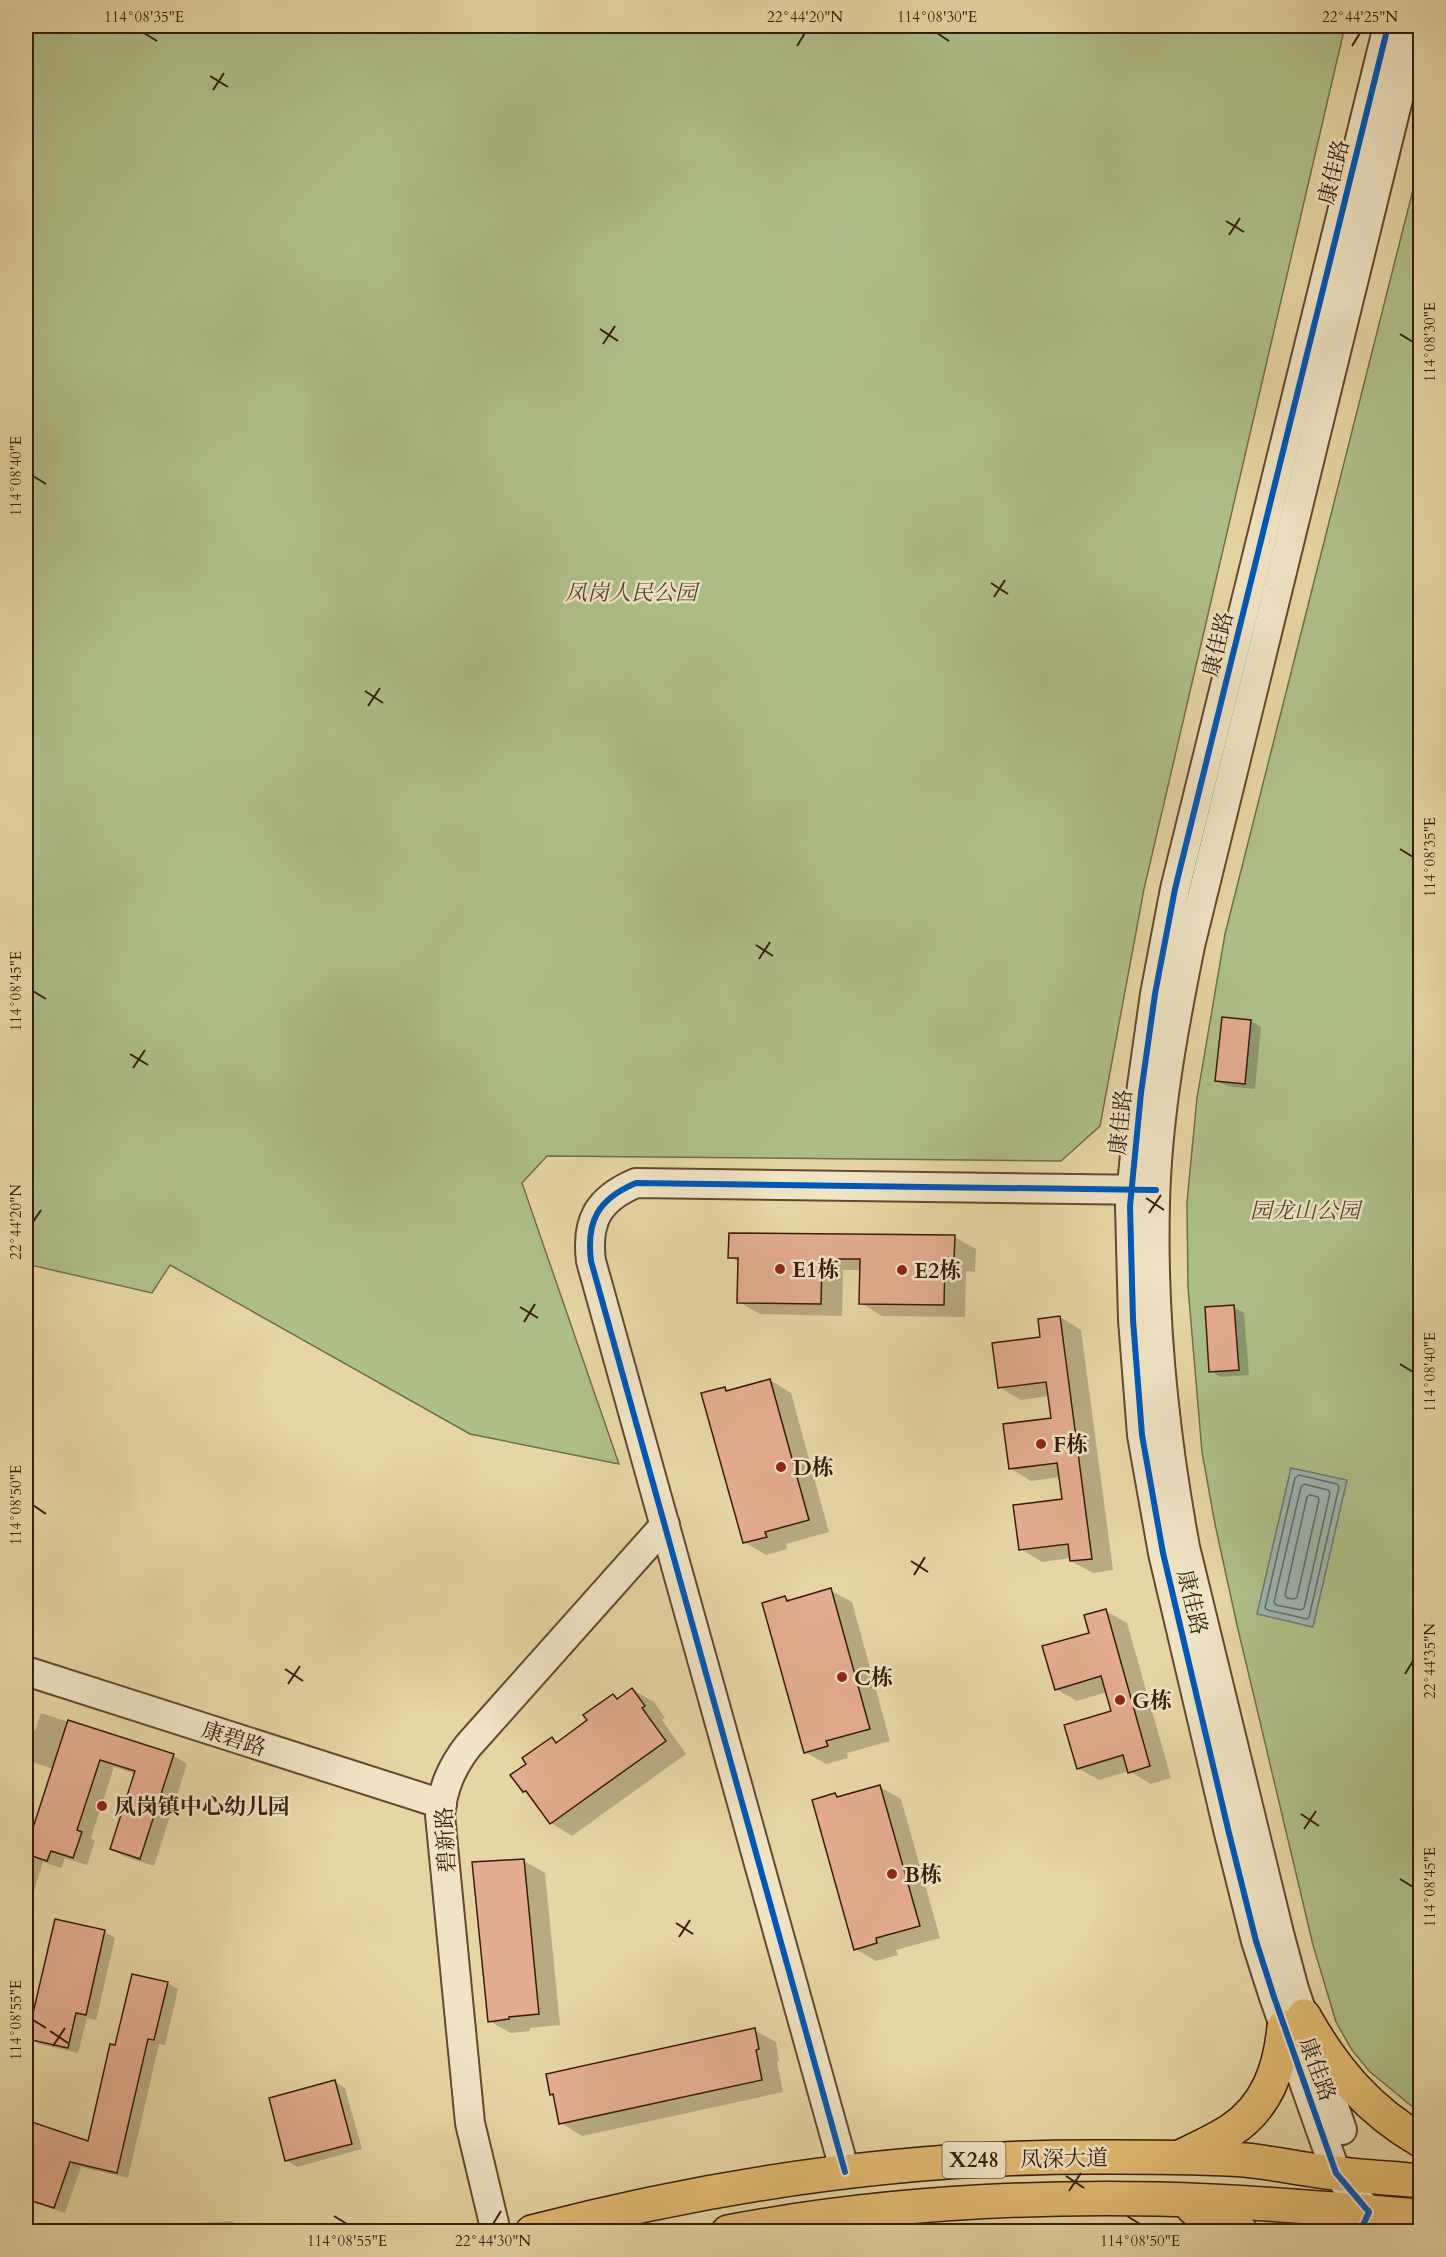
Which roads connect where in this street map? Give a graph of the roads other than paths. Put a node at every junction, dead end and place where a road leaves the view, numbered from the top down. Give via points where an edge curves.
1 (1388, 26) edge
2 (1416, 26) edge
3 (1144, 1190) junction
4 (665, 1525) junction
5 (26, 1671) edge
6 (441, 1804) junction
7 (1294, 2022) junction
8 (1420, 2140) edge
9 (1179, 2157) junction
10 (845, 2172) junction
11 (1346, 2174) junction
12 (1420, 2181) edge
13 (1156, 2199) junction
14 (1420, 2216) edge
15 (1369, 2225) edge
16 (496, 2232) edge
17 (532, 2232) edge
18 (728, 2232) edge
19 (1241, 2232) edge

1 - 3 street, 康佳路 via 1175,888 1146,1060
2 - 3 street, 康佳路 via 1199,905
3 - 4 street via 636,1183 617,1191 602,1204 592,1221 588,1241
3 - 7 street, 康佳路 via 1130,1206 1136,1366 1151,1490 1256,1941
4 - 6 street, 碧新路 via 468,1746 448,1778
4 - 10 street
5 - 6 street, 康碧路
6 - 16 street, 碧新路 via 470,2123
7 - 8 main road via 1324,2049 1352,2087
7 - 9 main road via 1270,2086 1254,2111 1231,2131
7 - 11 street, 康佳路
9 - 10 main road, 凤深大道 / X248 via 994,2159
9 - 11 main road, 凤深大道 / X248 via 1246,2160
10 - 17 main road, 凤深大道 / X248 via 673,2199
11 - 12 main road, 凤深大道 / X248
11 - 15 street, 康佳路
13 - 15 main road, 凤深大道 / X248 via 1244,2203
13 - 18 main road, 凤深大道 / X248 via 914,2207
13 - 19 main road via 1195,2208
14 - 15 main road, 凤深大道 / X248

